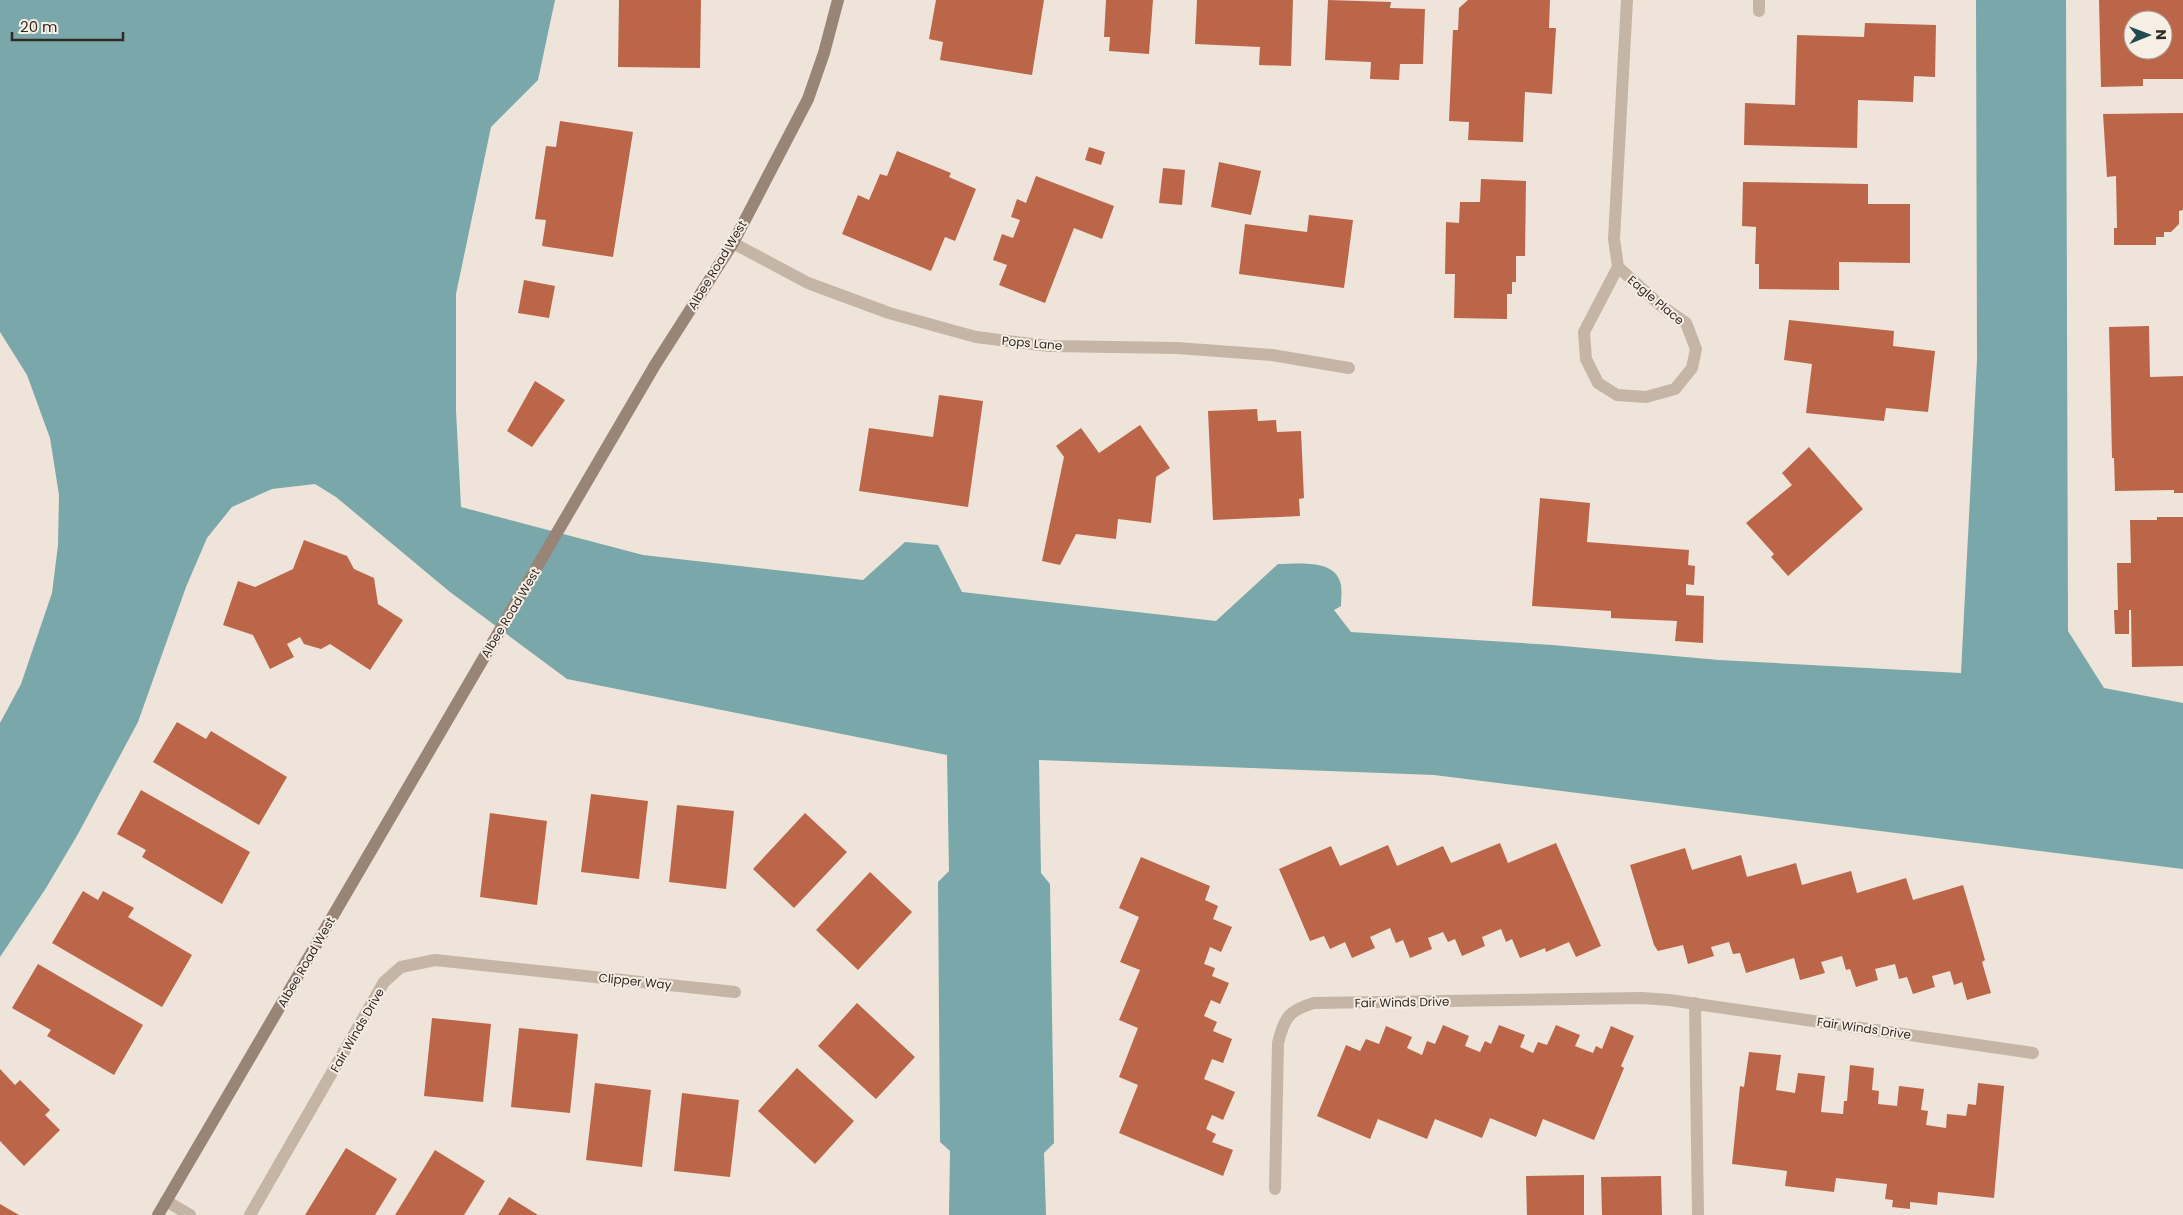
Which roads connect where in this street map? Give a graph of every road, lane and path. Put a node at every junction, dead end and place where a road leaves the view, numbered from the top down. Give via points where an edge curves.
1 (838, 0) edge
2 (1627, 0) edge
3 (732, 243) junction
4 (1618, 267) junction
5 (1349, 368) dead end
6 (535, 970) joint
7 (734, 992) dead end
8 (1695, 1004) junction
9 (2032, 1053) dead end
10 (1275, 1189) dead end
11 (166, 1201) junction
12 (158, 1215) edge
13 (190, 1215) edge
14 (250, 1215) edge
15 (1698, 1215) edge

1 - 3 street, Albee Road West via 808,99
2 - 4 street, Eagle Place via 1614,239
3 - 5 street, Pops Lane via 808,283 889,313 976,337 1048,346 1177,348 1272,355
3 - 11 street, Albee Road West via 655,365
4 - 4 street, Eagle Place via 1584,332 1586,359 1598,383 1617,395 1646,397 1675,389 1692,368 1696,348 1686,323
6 - 7 street, Clipper Way
6 - 14 street, Fair Winds Drive via 434,960 401,967 384,982
8 - 9 street, Fair Winds Drive
8 - 10 street, Fair Winds Drive via 1642,998 1314,1003 1297,1008 1283,1021 1278,1043
8 - 15 street
11 - 12 street, Albee Road West
11 - 13 street

